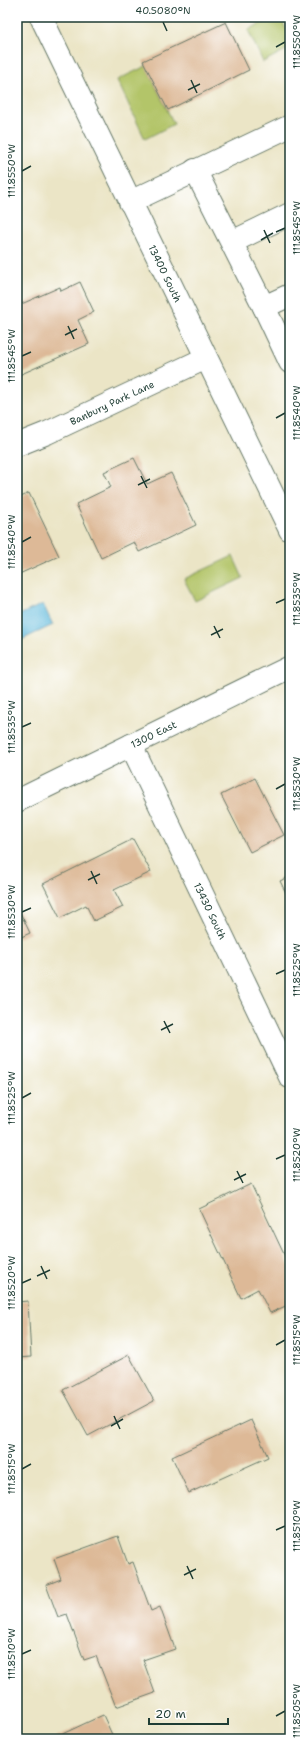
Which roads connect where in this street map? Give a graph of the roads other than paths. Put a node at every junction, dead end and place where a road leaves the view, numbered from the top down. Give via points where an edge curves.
1 (41, 17) edge
2 (290, 126) edge
3 (195, 170) junction
4 (130, 202) junction
5 (290, 214) edge
6 (232, 242) junction
7 (290, 295) edge
8 (264, 307) junction
9 (206, 358) junction
10 (290, 362) edge
11 (17, 445) edge
12 (290, 530) edge
13 (290, 667) edge
14 (130, 745) junction
15 (17, 801) edge
16 (290, 1077) edge

1 - 4 street, 13400 South
2 - 3 street
3 - 4 street
3 - 6 street
4 - 9 street, 13400 South
5 - 6 street
6 - 8 street
7 - 8 street
8 - 10 street
9 - 11 street, Banbury Park Lane
9 - 12 street, 13400 South
13 - 14 street, 1300 East
14 - 15 street, 1300 East
14 - 16 street, 13430 South

